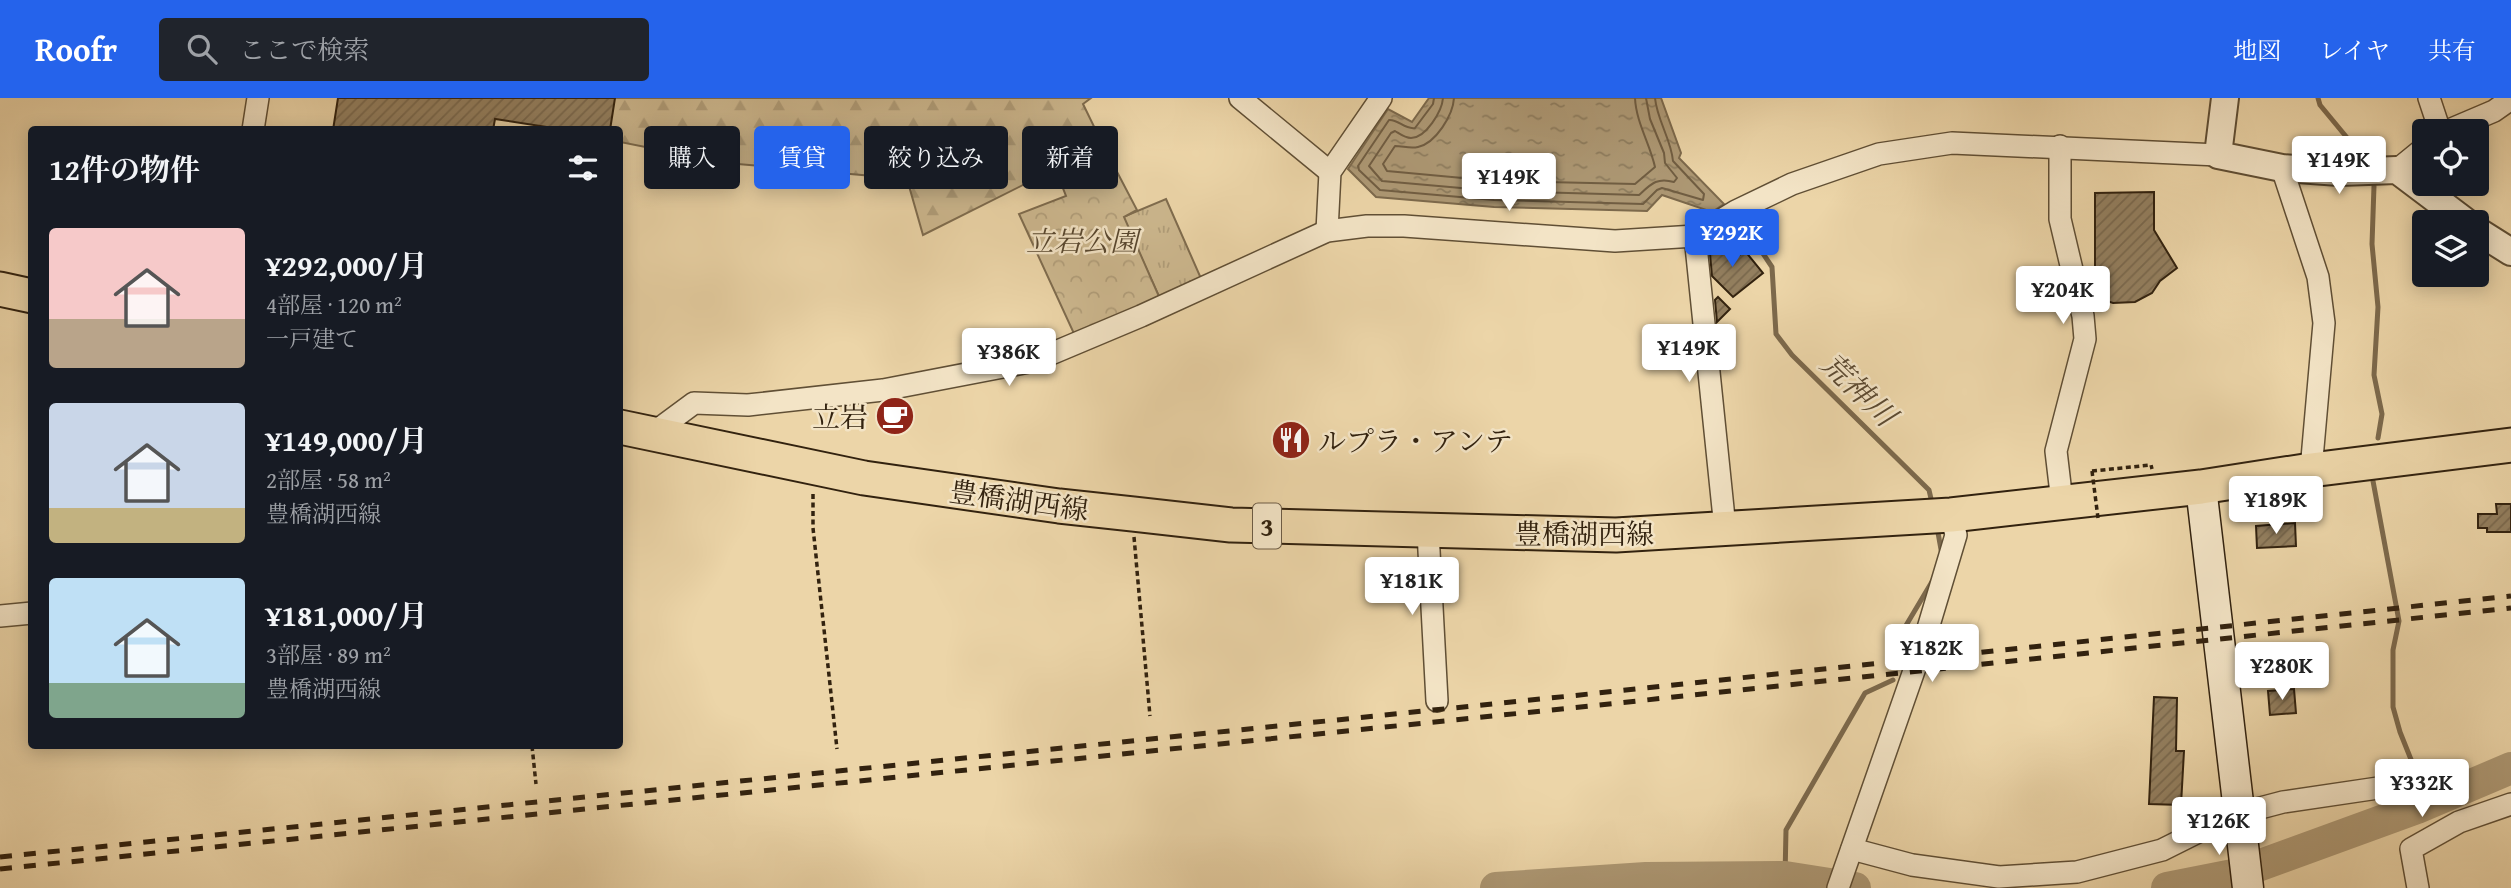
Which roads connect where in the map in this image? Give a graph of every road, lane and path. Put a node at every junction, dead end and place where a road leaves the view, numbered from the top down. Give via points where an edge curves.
1 (258, 98) edge
2 (1240, 98) edge
3 (1381, 98) edge
4 (2225, 98) edge
5 (2429, 98) edge
6 (2511, 99) edge
7 (2436, 119) edge
8 (2475, 119) edge
9 (254, 126) edge
10 (2060, 146) junction
11 (2218, 155) junction
12 (2412, 158) edge
13 (2282, 168) junction
14 (2397, 170) junction
15 (1330, 172) junction
16 (2450, 210) edge
17 (1327, 231) junction
18 (1695, 236) junction
19 (2489, 239) edge
20 (2511, 253) edge
21 (0, 289) edge
22 (28, 295) edge
23 (623, 428) edge
24 (652, 433) junction
25 (2511, 445) edge
26 (813, 467) junction
27 (2311, 470) junction
28 (2152, 471) dead end
29 (2201, 487) junction
30 (2062, 502) junction
31 (1133, 514) junction
32 (1938, 515) junction
33 (2098, 518) dead end
34 (1725, 528) junction
35 (1428, 532) junction
36 (28, 613) edge
37 (0, 616) edge
38 (1437, 701) dead end
39 (1150, 716) dead end
40 (532, 749) edge
41 (837, 749) dead end
42 (536, 784) dead end
43 (2378, 788) dead end
44 (2511, 804) edge
45 (2240, 817) junction
46 (1850, 853) junction
47 (1838, 888) edge
48 (2248, 888) edge
49 (2418, 888) edge

1 - 9 street
2 - 15 street
3 - 15 street
4 - 11 street
5 - 7 street
6 - 8 street
10 - 11 street
10 - 18 street via 1952,143 1879,154 1792,184
10 - 30 street via 2060,219 2085,339 2056,450
11 - 13 street
12 - 14 street
13 - 14 street
13 - 27 street via 2318,277 2324,323
14 - 16 street
15 - 17 street
17 - 18 street via 1404,226 1615,241
17 - 24 street via 1034,361 883,390 748,405 694,403
18 - 34 street
19 - 20 street
21 - 22 main road
23 - 24 main road, 豊橋湖西線 / 3
24 - 26 main road, 豊橋湖西線 / 3
25 - 27 main road, 豊橋湖西線 / 3
26 - 31 main road, 豊橋湖西線 / 3
26 - 41 path via 813,528
27 - 29 main road, 豊橋湖西線 / 3
28 - 33 path, bridge via 2151,464 2092,471
29 - 30 main road, 豊橋湖西線 / 3
29 - 45 main road
30 - 32 main road, 豊橋湖西線 / 3
31 - 35 main road, 豊橋湖西線 / 3 via 1231,525
31 - 39 path
32 - 34 main road, 豊橋湖西線 / 3
32 - 46 street via 1956,535
34 - 35 main road, 豊橋湖西線 / 3 via 1616,536
35 - 38 street
36 - 37 street
40 - 42 path
43 - 45 street via 2283,802
44 - 49 street via 2459,821 2411,849
45 - 46 street via 2230,816 2162,850 2077,872 1999,877
45 - 48 main road
46 - 47 street

